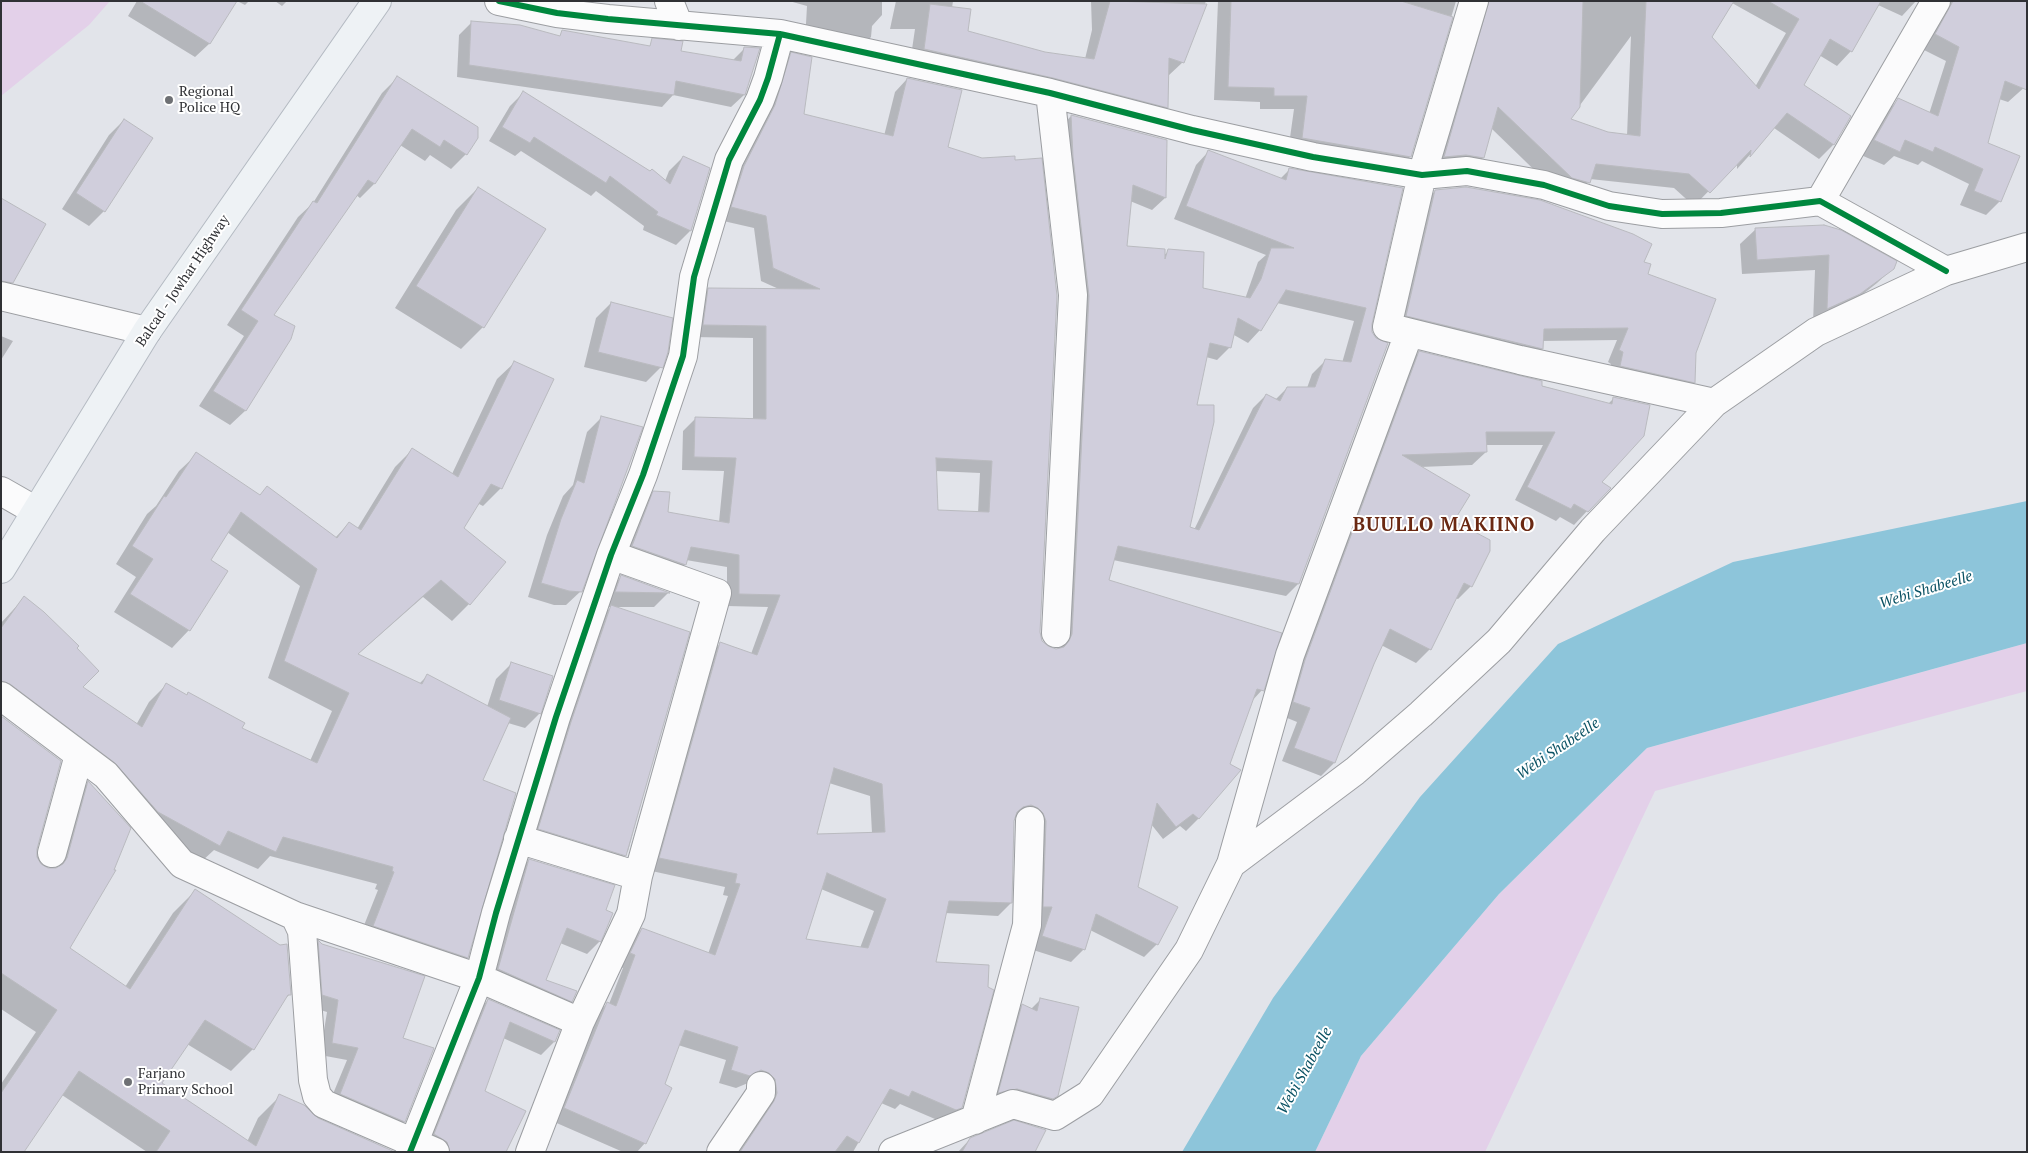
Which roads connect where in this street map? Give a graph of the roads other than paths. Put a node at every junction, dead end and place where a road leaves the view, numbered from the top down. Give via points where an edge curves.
1 (377, 1) edge
2 (499, 1) edge
3 (1474, 1) edge
4 (1936, 1) edge
5 (674, 13) edge
6 (780, 34) junction
7 (1050, 93) junction
8 (1422, 175) junction
9 (1820, 201) junction
10 (2027, 247) edge
11 (1946, 271) junction
12 (1, 296) edge
13 (147, 331) junction
14 (1409, 333) junction
15 (1714, 403) junction
16 (1, 491) edge
17 (36, 511) junction
18 (611, 556) junction
19 (1, 569) edge
20 (1056, 634) dead end
21 (1, 696) edge
22 (79, 755) junction
23 (1030, 821) dead end
24 (518, 839) junction
25 (52, 853) dead end
26 (1231, 864) junction
27 (638, 876) junction
28 (295, 916) junction
29 (479, 978) junction
30 (580, 1022) junction
31 (761, 1086) dead end
32 (975, 1120) junction
33 (419, 1148) edge
34 (530, 1152) edge
35 (720, 1152) edge
36 (894, 1152) edge

1 - 13 main road, Balcad - Jowhar Highway
2 - 5 street via 590,17
3 - 8 street
4 - 9 street
5 - 6 street
6 - 7 street
6 - 18 street via 760,100 729,160 694,277 683,356 643,475
7 - 8 street via 1304,155
7 - 20 street via 1073,294
8 - 9 street via 1467,171 1544,185 1609,206 1662,214 1722,213
8 - 14 street via 1387,327
9 - 11 street
10 - 11 street
11 - 15 street via 1816,332
12 - 13 street
13 - 17 main road, Balcad - Jowhar Highway
14 - 15 street
14 - 26 street via 1290,656
15 - 26 street via 1593,530 1499,641 1354,771
16 - 17 street
17 - 19 main road, Balcad - Jowhar Highway
18 - 24 street
18 - 27 street via 717,593
21 - 22 street
22 - 25 street
22 - 28 street via 106,775 182,864
23 - 32 street via 1027,925
24 - 27 street
24 - 29 street
26 - 32 street via 1189,950 1090,1094 1055,1116 1013,1104
27 - 30 street via 631,914
28 - 29 street
28 - 33 street via 302,930 317,1096 324,1104
29 - 30 street
29 - 33 street
30 - 34 street
31 - 35 street via 761,1093
32 - 36 street

